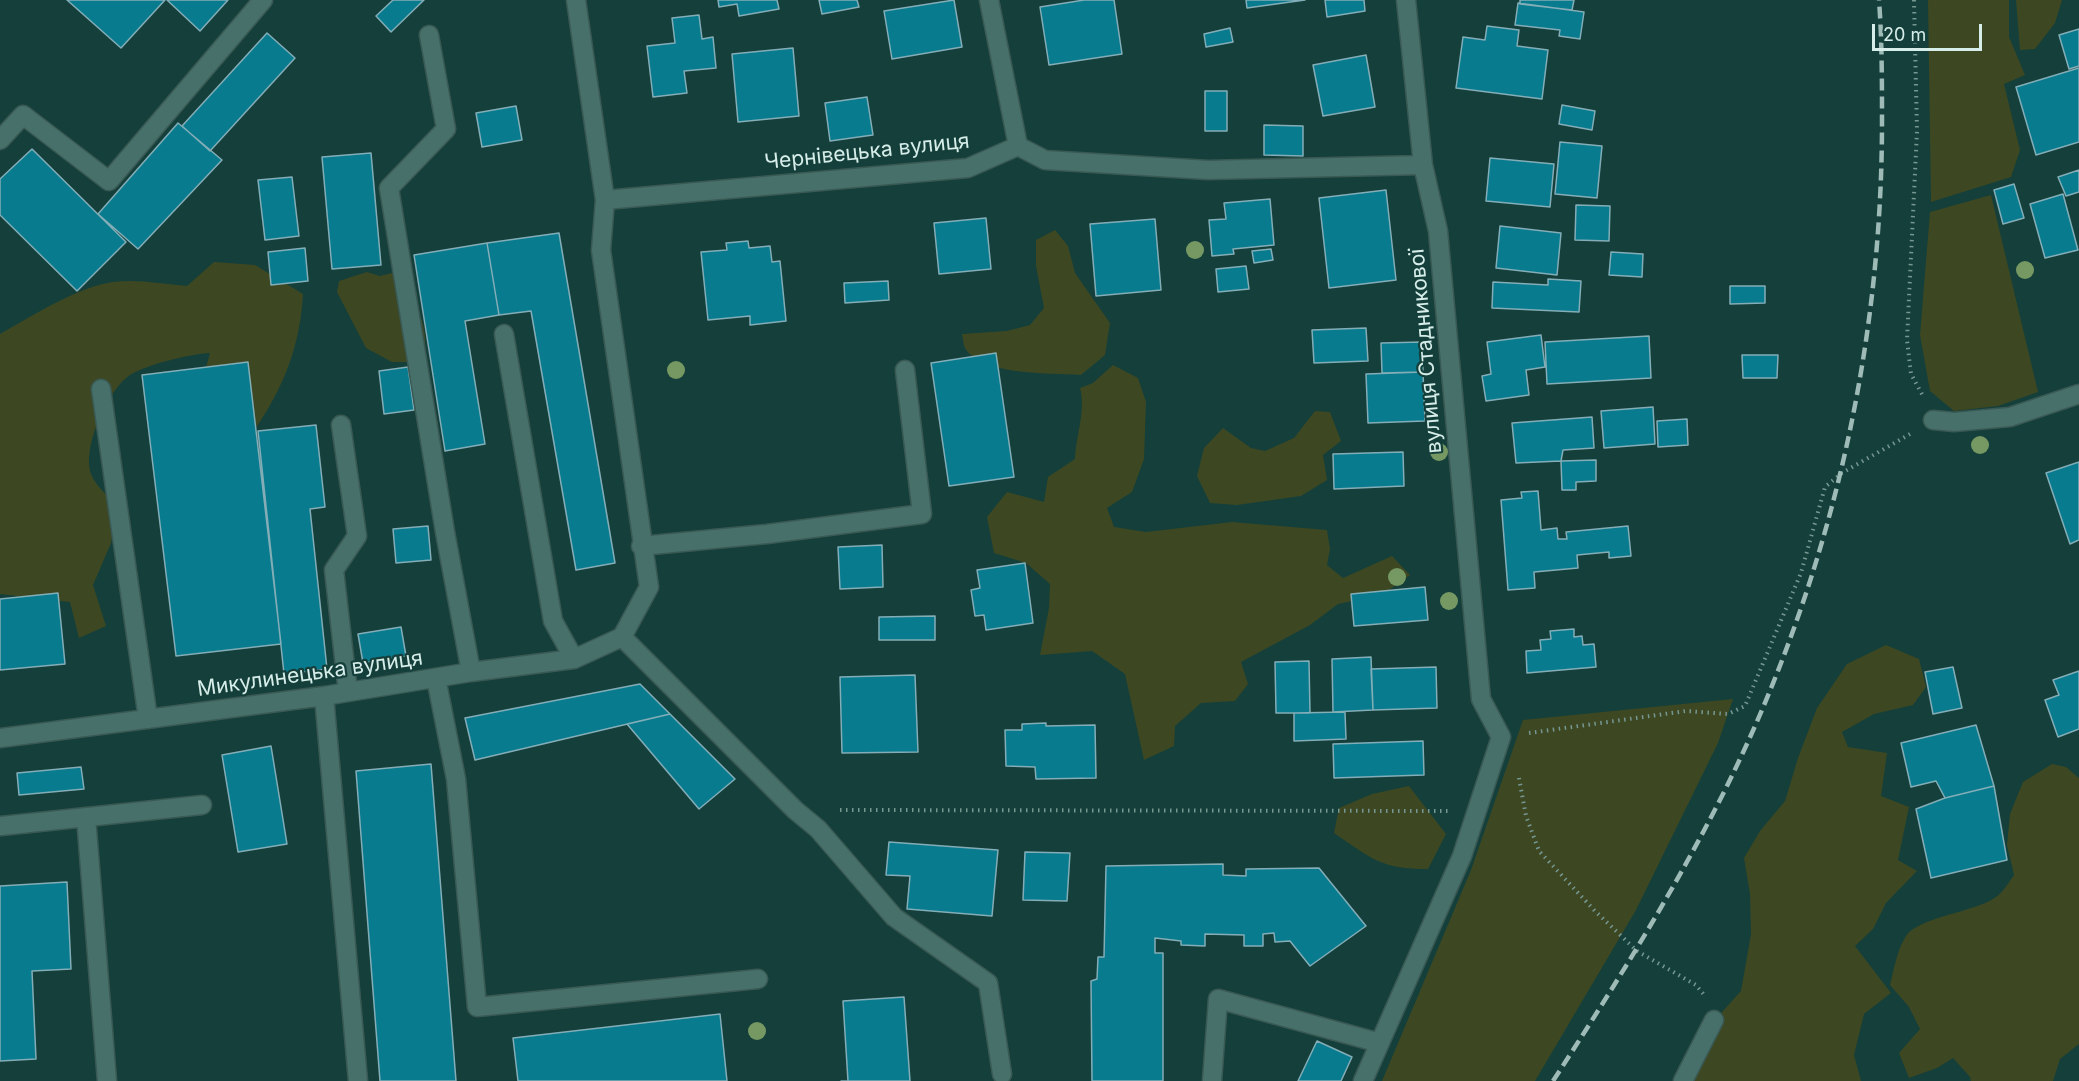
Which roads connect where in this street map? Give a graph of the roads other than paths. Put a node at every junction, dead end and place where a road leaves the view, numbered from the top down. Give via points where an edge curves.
1 (263, 0) edge
2 (576, 0) edge
3 (989, 0) edge
4 (1406, 0) edge
5 (429, 35) dead end
6 (0, 140) edge
7 (1018, 146) junction
8 (1423, 165) junction
9 (605, 200) junction
10 (504, 334) dead end
11 (905, 370) dead end
12 (101, 389) dead end
13 (2079, 394) edge
14 (1933, 420) road end
15 (341, 425) dead end
16 (641, 546) junction
17 (622, 637) junction
18 (574, 659) junction
19 (471, 672) junction
20 (436, 678) junction
21 (348, 692) junction
22 (324, 696) junction
23 (148, 719) junction
24 (0, 738) edge
25 (202, 805) dead end
26 (86, 817) junction
27 (0, 824) edge
28 (758, 979) dead end
29 (1714, 1020) road end
30 (1380, 1044) junction
31 (1002, 1074) dead end
32 (108, 1081) edge
33 (358, 1081) edge
34 (1212, 1081) edge
35 (1364, 1081) edge
36 (1683, 1081) edge

1 - 6 street via 109,181 23,116
2 - 9 street
3 - 7 street
4 - 8 street, вулиця Стадникової
5 - 19 street via 446,129 389,188
7 - 8 street via 1045,160 1208,170
7 - 9 street, Чернівецька вулиця via 968,168
8 - 30 street, вулиця Стадникової via 1437,231 1481,699 1501,736 1462,856
9 - 16 street via 601,250
10 - 18 street via 553,621
11 - 16 street via 922,514
12 - 23 street
13 - 14 street via 2010,417
15 - 21 street via 357,536 333,570
16 - 17 street via 649,587
17 - 18 street, Микулинецька вулиця
17 - 31 street via 818,829 894,916 988,983
18 - 19 street, Микулинецька вулиця
19 - 20 street, Микулинецька вулиця
20 - 21 street, Микулинецька вулиця
20 - 28 street via 456,779 477,1006
21 - 22 street, Микулинецька вулиця
22 - 23 street, Микулинецька вулиця
22 - 33 street
23 - 24 street, Микулинецька вулиця
25 - 26 street
26 - 27 street
26 - 32 street
29 - 36 street
30 - 34 street via 1218,999
30 - 35 street

